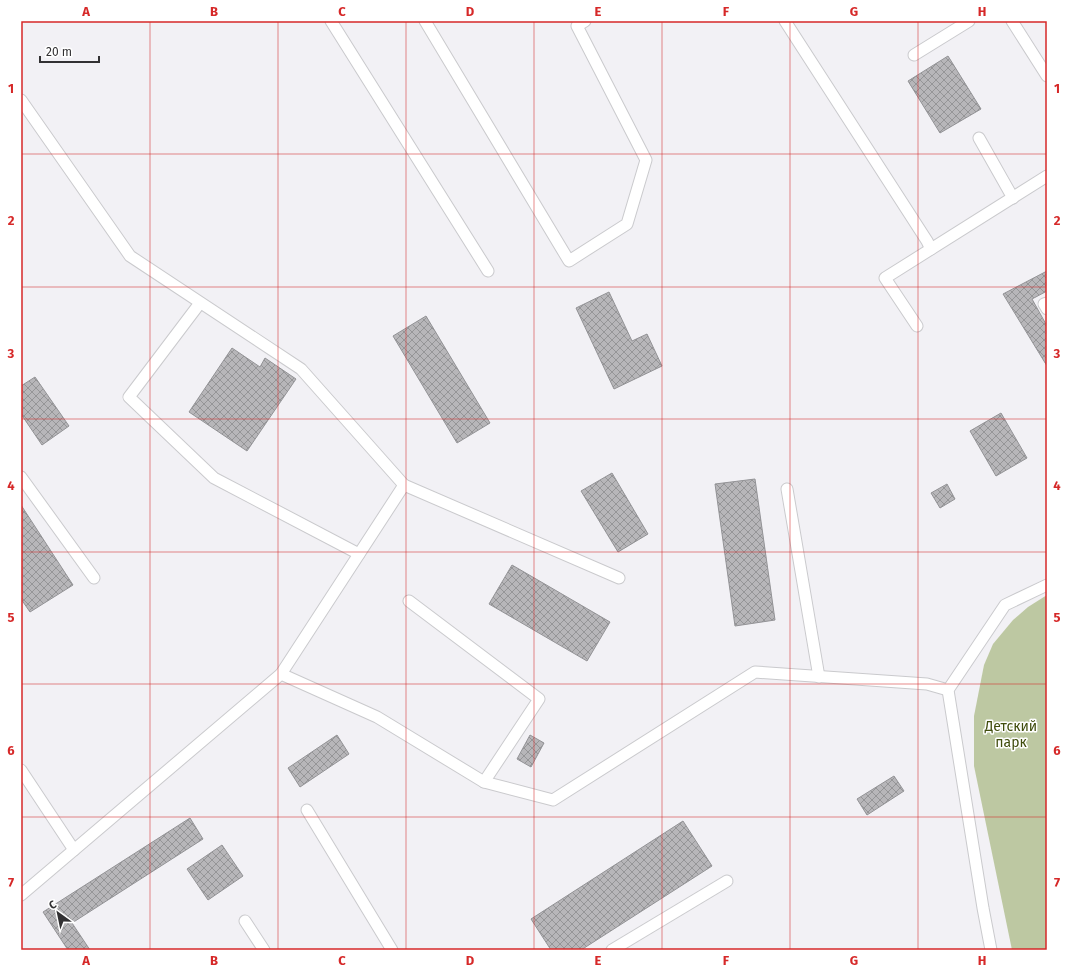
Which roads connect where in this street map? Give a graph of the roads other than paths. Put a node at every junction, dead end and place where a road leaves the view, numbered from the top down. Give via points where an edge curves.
1 (331, 21) edge
2 (425, 21) edge
3 (785, 21) edge
4 (969, 21) edge
5 (1012, 21) edge
6 (578, 23) edge
7 (914, 56) dead end
8 (1047, 76) edge
9 (21, 100) edge
10 (978, 138) dead end
11 (1047, 176) edge
12 (1013, 198) junction
13 (931, 249) junction
14 (488, 271) dead end
15 (200, 302) junction
16 (1047, 303) edge
17 (1047, 309) edge
18 (917, 326) dead end
19 (21, 477) edge
20 (404, 485) junction
21 (787, 489) dead end
22 (359, 554) junction
23 (94, 578) dead end
24 (619, 578) dead end
25 (1047, 585) edge
26 (409, 601) dead end
27 (281, 674) junction
28 (819, 676) junction
29 (948, 690) junction
30 (21, 770) edge
31 (484, 782) junction
32 (307, 810) dead end
33 (74, 850) junction
34 (727, 881) dead end
35 (21, 895) edge
36 (245, 921) dead end
37 (264, 950) edge
38 (392, 950) edge
39 (612, 950) edge
40 (991, 950) edge

1 - 14 lane
2 - 6 lane via 569,261 627,224 646,160
3 - 13 lane
4 - 7 lane
5 - 8 lane
9 - 15 lane via 130,256
10 - 12 lane
11 - 12 lane
12 - 13 lane
13 - 18 lane via 885,278
15 - 20 lane via 301,369
15 - 22 lane via 129,398 214,478
16 - 17 lane via 1044,304
19 - 23 lane
20 - 22 lane
20 - 24 lane
21 - 28 lane
22 - 27 lane
25 - 29 lane via 1005,605
26 - 31 lane via 539,699
27 - 31 lane via 376,717
27 - 33 lane
28 - 29 lane via 927,684
28 - 31 lane via 756,672 553,800
29 - 40 lane
30 - 33 lane
32 - 38 lane
33 - 35 lane
34 - 39 lane
36 - 37 lane

